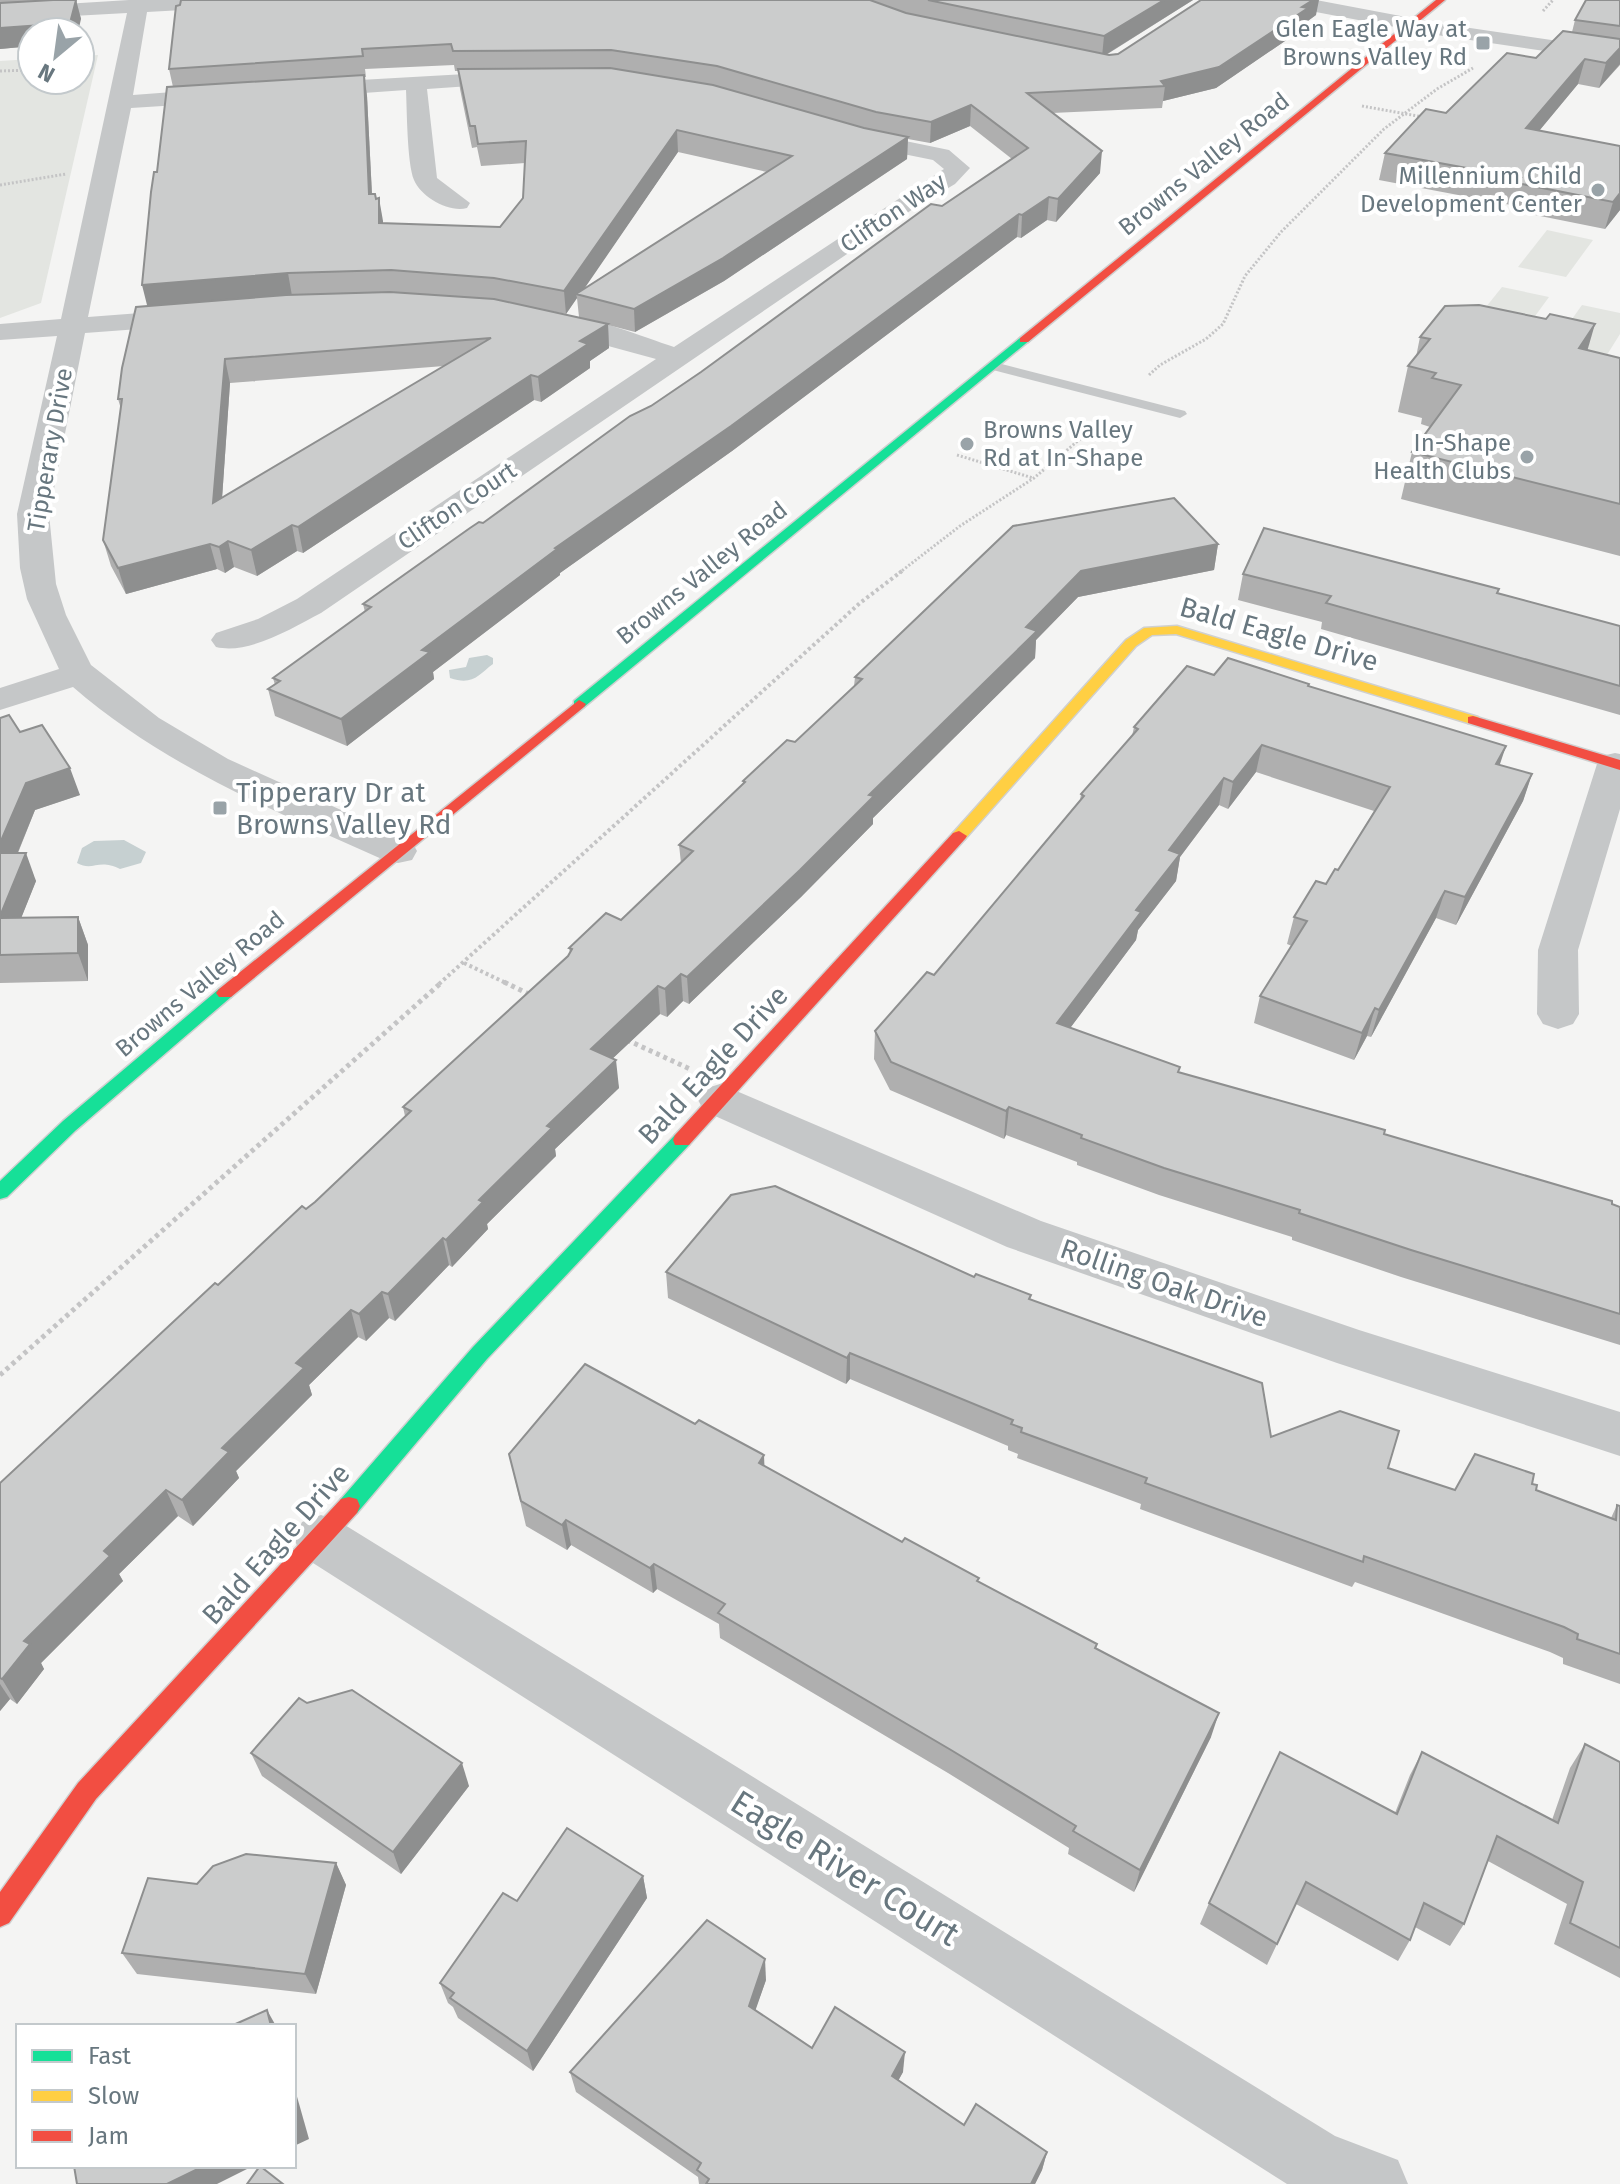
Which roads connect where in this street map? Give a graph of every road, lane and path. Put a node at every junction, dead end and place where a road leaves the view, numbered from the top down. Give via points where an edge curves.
1 (255, 0) edge
2 (1284, 0) edge
3 (1441, 0) edge
4 (138, 3) edge
5 (0, 14) edge
6 (1411, 23) junction
7 (1620, 56) edge
8 (1483, 60) dead end
9 (546, 77) edge
10 (416, 83) junction
11 (289, 91) edge
12 (241, 94) edge
13 (1322, 98) junction
14 (121, 102) junction
15 (1404, 114) junction
16 (1427, 118) edge
17 (831, 131) edge
18 (70, 173) dead end
19 (0, 185) edge
20 (458, 203) dead end
21 (220, 315) edge
22 (524, 317) edge
23 (72, 327) junction
24 (0, 332) edge
25 (678, 357) junction
26 (994, 366) junction
27 (1124, 399) junction
28 (1180, 414) dead end
29 (957, 455) dead end
30 (1034, 478) junction
31 (228, 640) dead end
32 (79, 674) junction
33 (0, 699) edge
34 (1617, 764) edge
35 (398, 851) junction
36 (463, 963) junction
37 (535, 996) edge
38 (1558, 1014) dead end
39 (620, 1036) edge
40 (725, 1094) junction
41 (0, 1192) edge
42 (0, 1375) edge
43 (1620, 1434) edge
44 (321, 1539) junction
45 (0, 1914) edge
46 (1374, 2184) edge

1 - 4 street
2 - 6 street
3 - 6 main road, Browns Valley Road
4 - 5 street
4 - 14 street, Tipperary Drive
6 - 7 street
6 - 13 main road, Browns Valley Road
8 - 15 path
9 - 10 street
10 - 11 street
10 - 20 street via 425,179
12 - 14 street
13 - 15 path
13 - 26 main road, Browns Valley Road
14 - 23 street, Tipperary Drive
15 - 16 path
15 - 27 path via 1281,232 1245,276 1223,324 1160,365
17 - 25 street, Clifton Way via 941,155 958,168
18 - 19 path
21 - 23 street
22 - 25 street
23 - 24 street
23 - 32 street, Tipperary Drive via 33,514 33,557 51,621
25 - 31 street, Clifton Court via 309,606
26 - 27 lane
26 - 35 main road, Browns Valley Road
27 - 28 lane
27 - 30 path
29 - 30 path
30 - 36 path via 960,526 860,603
32 - 33 street
32 - 35 street, Tipperary Drive via 183,750
34 - 38 street via 1558,950
34 - 40 main road, Bald Eagle Drive via 1221,642 1152,628 1134,638
35 - 41 main road, Browns Valley Road via 177,1032
36 - 37 path
36 - 42 path
39 - 40 path
40 - 43 street, Rolling Oak Drive via 1024,1234
40 - 44 main road, Bald Eagle Drive via 480,1353
44 - 45 main road, Bald Eagle Drive via 87,1791
44 - 46 street, Eagle River Court via 1316,2163

